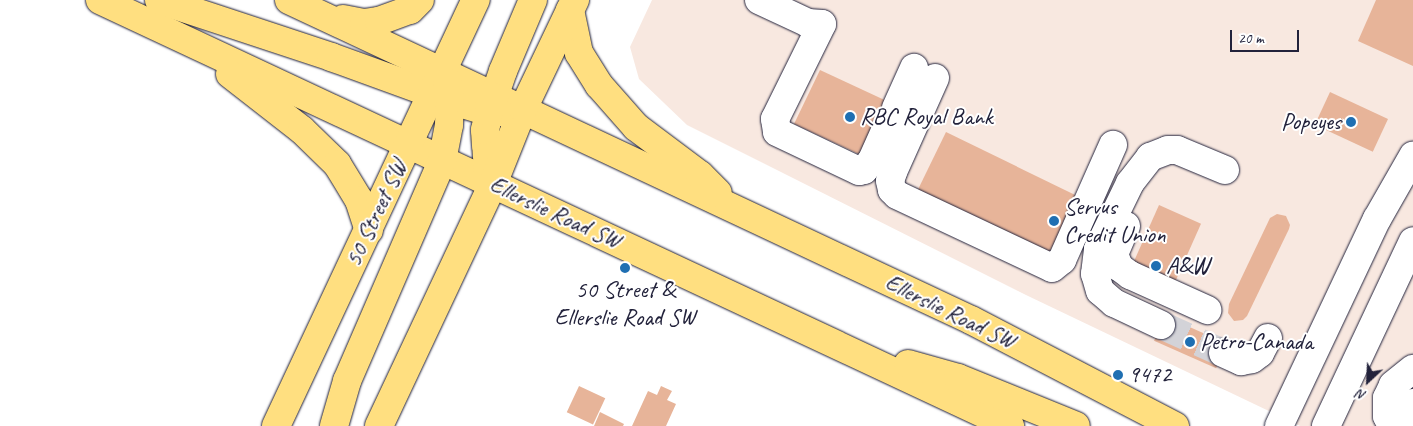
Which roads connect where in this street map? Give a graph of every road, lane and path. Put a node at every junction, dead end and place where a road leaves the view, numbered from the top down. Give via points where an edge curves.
1 (100, 0) edge
2 (160, 0) edge
3 (288, 0) edge
4 (420, 0) edge
5 (476, 0) edge
6 (533, 0) edge
7 (759, 0) edge
8 (572, 5) edge
9 (320, 14) junction
10 (188, 41) junction
11 (441, 88) junction
12 (492, 104) junction
13 (523, 109) junction
14 (408, 145) junction
15 (1113, 145) dead end
16 (1413, 156) edge
17 (442, 162) junction
18 (493, 184) junction
19 (738, 212) junction
20 (369, 230) junction
21 (1413, 241) edge
22 (1207, 310) dead end
23 (1161, 325) tunnel mouth
24 (1268, 338) dead end
25 (836, 345) junction
26 (1223, 353) tunnel mouth
27 (1413, 369) edge
28 (1413, 403) edge
29 (276, 426) edge
30 (334, 426) edge
31 (379, 426) edge
32 (1010, 426) edge
33 (1076, 426) edge
34 (1175, 426) edge
35 (1279, 426) edge
36 (1326, 426) edge
37 (1392, 426) edge
38 (1403, 426) edge

1 - 10 main road, Ellerslie Road SW
2 - 11 main road
3 - 9 main road
4 - 9 main road via 410,10 379,21 364,23
5 - 11 main road, 50 Street SW
6 - 12 main road
7 - 15 lane via 808,23 822,24 775,119 777,132 859,171 864,170 892,116 925,73 890,181 892,190 1052,268 1062,260
8 - 13 main road
8 - 19 main road via 578,53 599,85 636,127 700,175
9 - 11 main road
10 - 14 main road, Ellerslie Road SW
10 - 20 main road via 302,130 337,164 358,200
11 - 12 main road
11 - 14 main road, 50 Street SW
11 - 17 main road via 447,142
12 - 13 main road
12 - 18 main road via 486,145 488,171
13 - 18 main road
13 - 19 main road, Ellerslie Road SW
14 - 17 main road, Ellerslie Road SW
14 - 20 main road, 50 Street SW
16 - 35 lane via 1377,220
17 - 18 main road, Ellerslie Road SW
17 - 30 main road via 347,381
18 - 25 main road, Ellerslie Road SW
18 - 31 main road
19 - 34 main road, Ellerslie Road SW via 971,320
20 - 29 main road, 50 Street SW
21 - 36 lane
22 - 23 lane via 1122,271 1115,261 1114,254 1153,173 1179,166 1222,177 1177,150 1168,150 1150,157 1130,183 1098,249 1095,274 1100,291 1114,303
24 - 26 lane via 1252,360 1241,361
25 - 32 main road, Ellerslie Road SW
25 - 33 main road via 958,378
27 - 37 lane via 1393,385 1387,398 1387,416
28 - 38 lane

